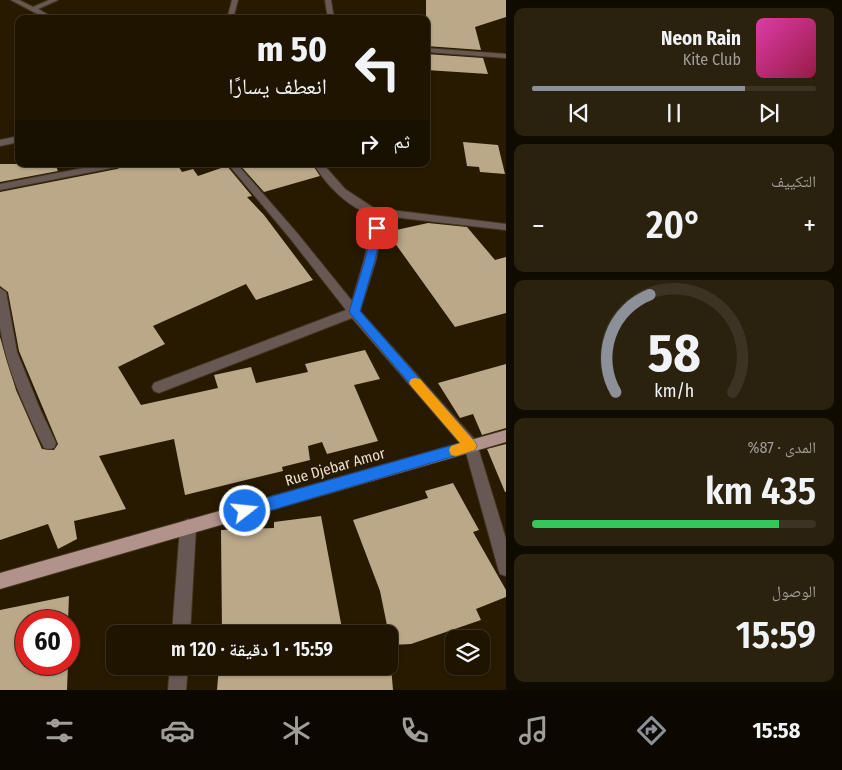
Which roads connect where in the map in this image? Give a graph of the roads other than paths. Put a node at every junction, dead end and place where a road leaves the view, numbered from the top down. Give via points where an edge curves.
1 (14, 0) edge
2 (55, 0) edge
3 (235, 0) edge
4 (328, 0) edge
5 (33, 8) junction
6 (46, 15) edge
7 (231, 15) edge
8 (332, 15) edge
9 (430, 50) edge
10 (506, 56) edge
11 (15, 140) edge
12 (0, 143) edge
13 (102, 167) edge
14 (235, 167) edge
15 (320, 167) edge
16 (0, 187) edge
17 (380, 212) junction
18 (506, 227) edge
19 (0, 292) edge
20 (354, 312) junction
21 (159, 387) dead end
22 (506, 436) edge
23 (48, 444) dead end
24 (471, 446) junction
25 (188, 527) junction
26 (506, 568) edge
27 (0, 581) edge
28 (182, 625) edge
29 (178, 675) edge
30 (177, 690) edge

1 - 5 street
2 - 5 street
3 - 7 street
4 - 8 street
5 - 6 street
9 - 10 street
11 - 12 street
13 - 16 street
14 - 20 street
15 - 17 street via 358,204
17 - 18 street
17 - 20 street
19 - 23 street via 11,352
20 - 21 street
20 - 24 street
22 - 24 main road, Rue Djebar Amor
24 - 25 main road, Rue Djebar Amor
24 - 26 street
25 - 27 main road, Rue Djebar Amor
25 - 28 street
29 - 30 street

